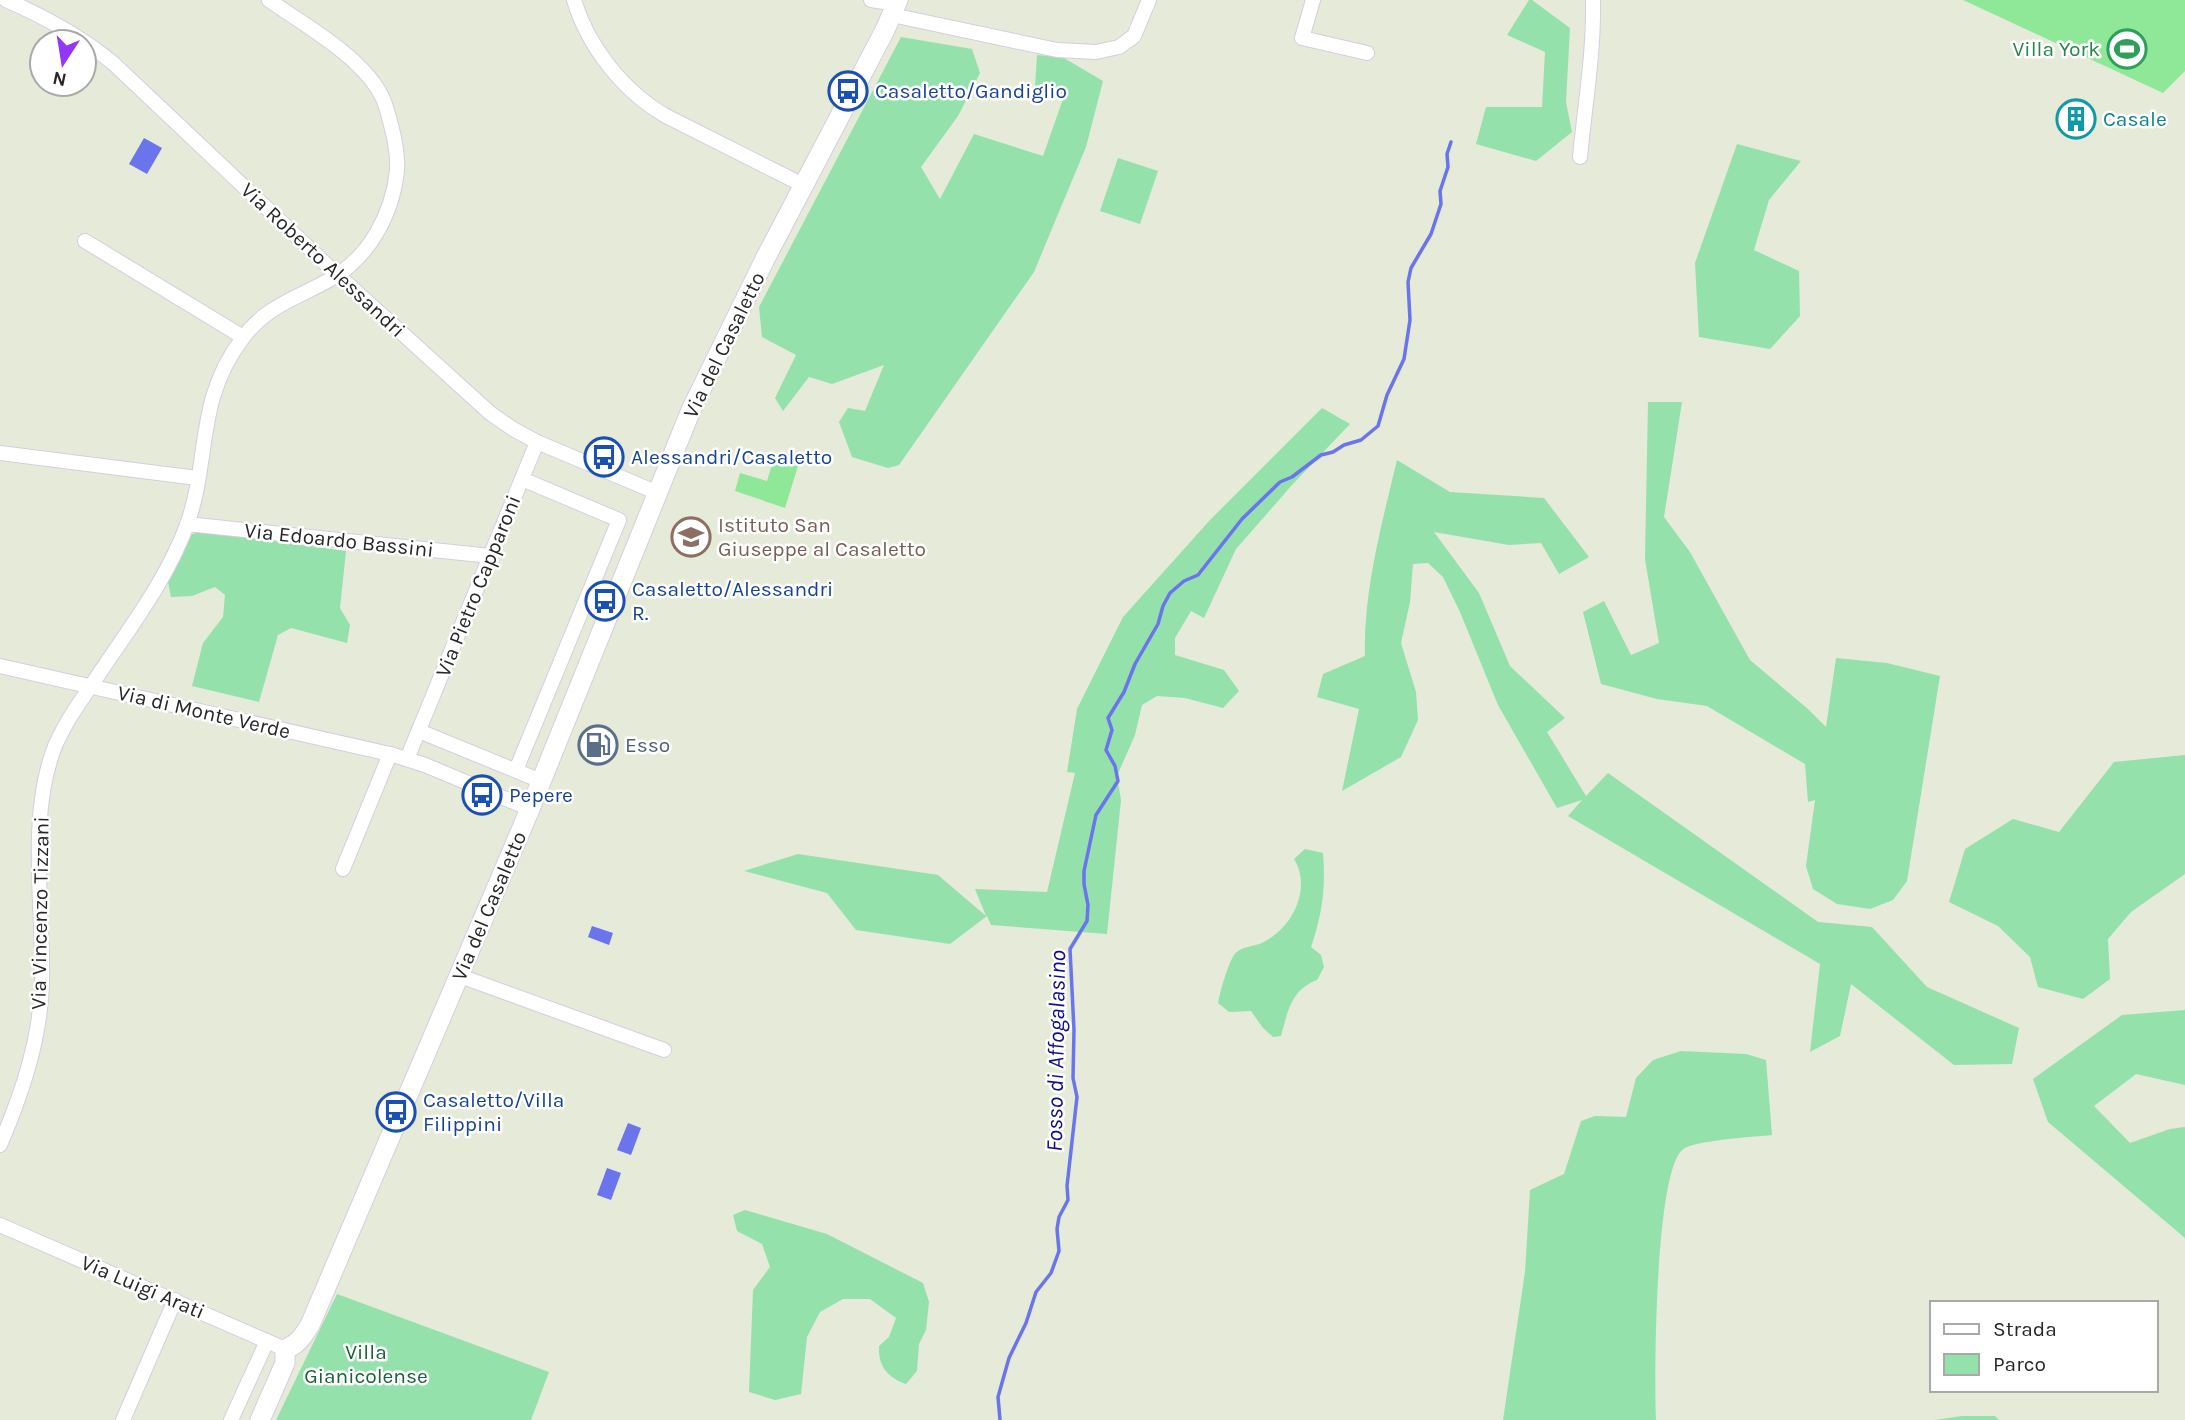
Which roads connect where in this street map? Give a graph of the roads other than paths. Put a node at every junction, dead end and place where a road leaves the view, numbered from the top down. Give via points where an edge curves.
1 (6, 0) edge
2 (268, 0) edge
3 (574, 0) edge
4 (871, 0) edge
5 (1149, 0) edge
6 (1313, 0) edge
7 (1593, 0) edge
8 (896, 6) edge
9 (1367, 53) dead end
10 (1580, 157) dead end
11 (803, 185) junction
12 (85, 241) dead end
13 (338, 275) junction
14 (243, 337) junction
15 (537, 442) junction
16 (0, 453) edge
17 (197, 478) junction
18 (522, 479) junction
19 (658, 493) junction
20 (187, 524) junction
21 (490, 556) junction
22 (0, 666) edge
23 (91, 686) junction
24 (419, 731) junction
25 (390, 754) junction
26 (407, 759) junction
27 (516, 770) junction
28 (541, 781) junction
29 (530, 809) junction
30 (343, 869) dead end
31 (460, 976) junction
32 (664, 1050) dead end
33 (0, 1145) edge
34 (0, 1225) edge
35 (175, 1300) junction
36 (276, 1345) junction
37 (123, 1420) edge
38 (231, 1420) edge
39 (260, 1420) edge

1 - 13 street, Via Roberto Alessandri via 92,45
2 - 13 street, Via Vincenzo Tizzani via 366,73 383,99 393,133 396,174 383,220 367,248
3 - 11 street via 610,66 647,104
4 - 8 street
5 - 8 street via 1134,36 1119,47 1096,52 1057,50
6 - 9 street via 1303,38
7 - 10 street via 1591,68
8 - 11 street, Via del Casaletto
11 - 19 street, Via del Casaletto via 699,393
12 - 14 street
13 - 14 street, Via Vincenzo Tizzani via 274,307
13 - 15 street, Via Roberto Alessandri via 490,413
14 - 17 street, Via Vincenzo Tizzani via 216,385
15 - 18 street, Via Pietro Capparoni
15 - 19 street, Via Roberto Alessandri
16 - 17 street
17 - 20 street, Via Vincenzo Tizzani
18 - 21 street, Via Pietro Capparoni
18 - 27 street via 619,520
19 - 28 street, Via del Casaletto
20 - 21 street, Via Edoardo Bassini
20 - 23 street, Via Vincenzo Tizzani via 157,588
21 - 24 street, Via Pietro Capparoni
22 - 23 street, Via di Monte Verde
23 - 25 street, Via di Monte Verde
23 - 33 street, Via Vincenzo Tizzani via 61,733 43,789 42,985 27,1071
24 - 26 street, Via Pietro Capparoni
24 - 27 street
25 - 26 street, Via di Monte Verde
25 - 30 street
26 - 29 street, Via di Monte Verde
27 - 28 street
28 - 29 street, Via del Casaletto
29 - 31 street, Via del Casaletto
31 - 32 street
31 - 36 street, Via del Casaletto via 310,1325 290,1348
34 - 35 street, Via Luigi Arati
35 - 36 street, Via Luigi Arati
35 - 37 street
36 - 38 street
36 - 39 street via 285,1363

